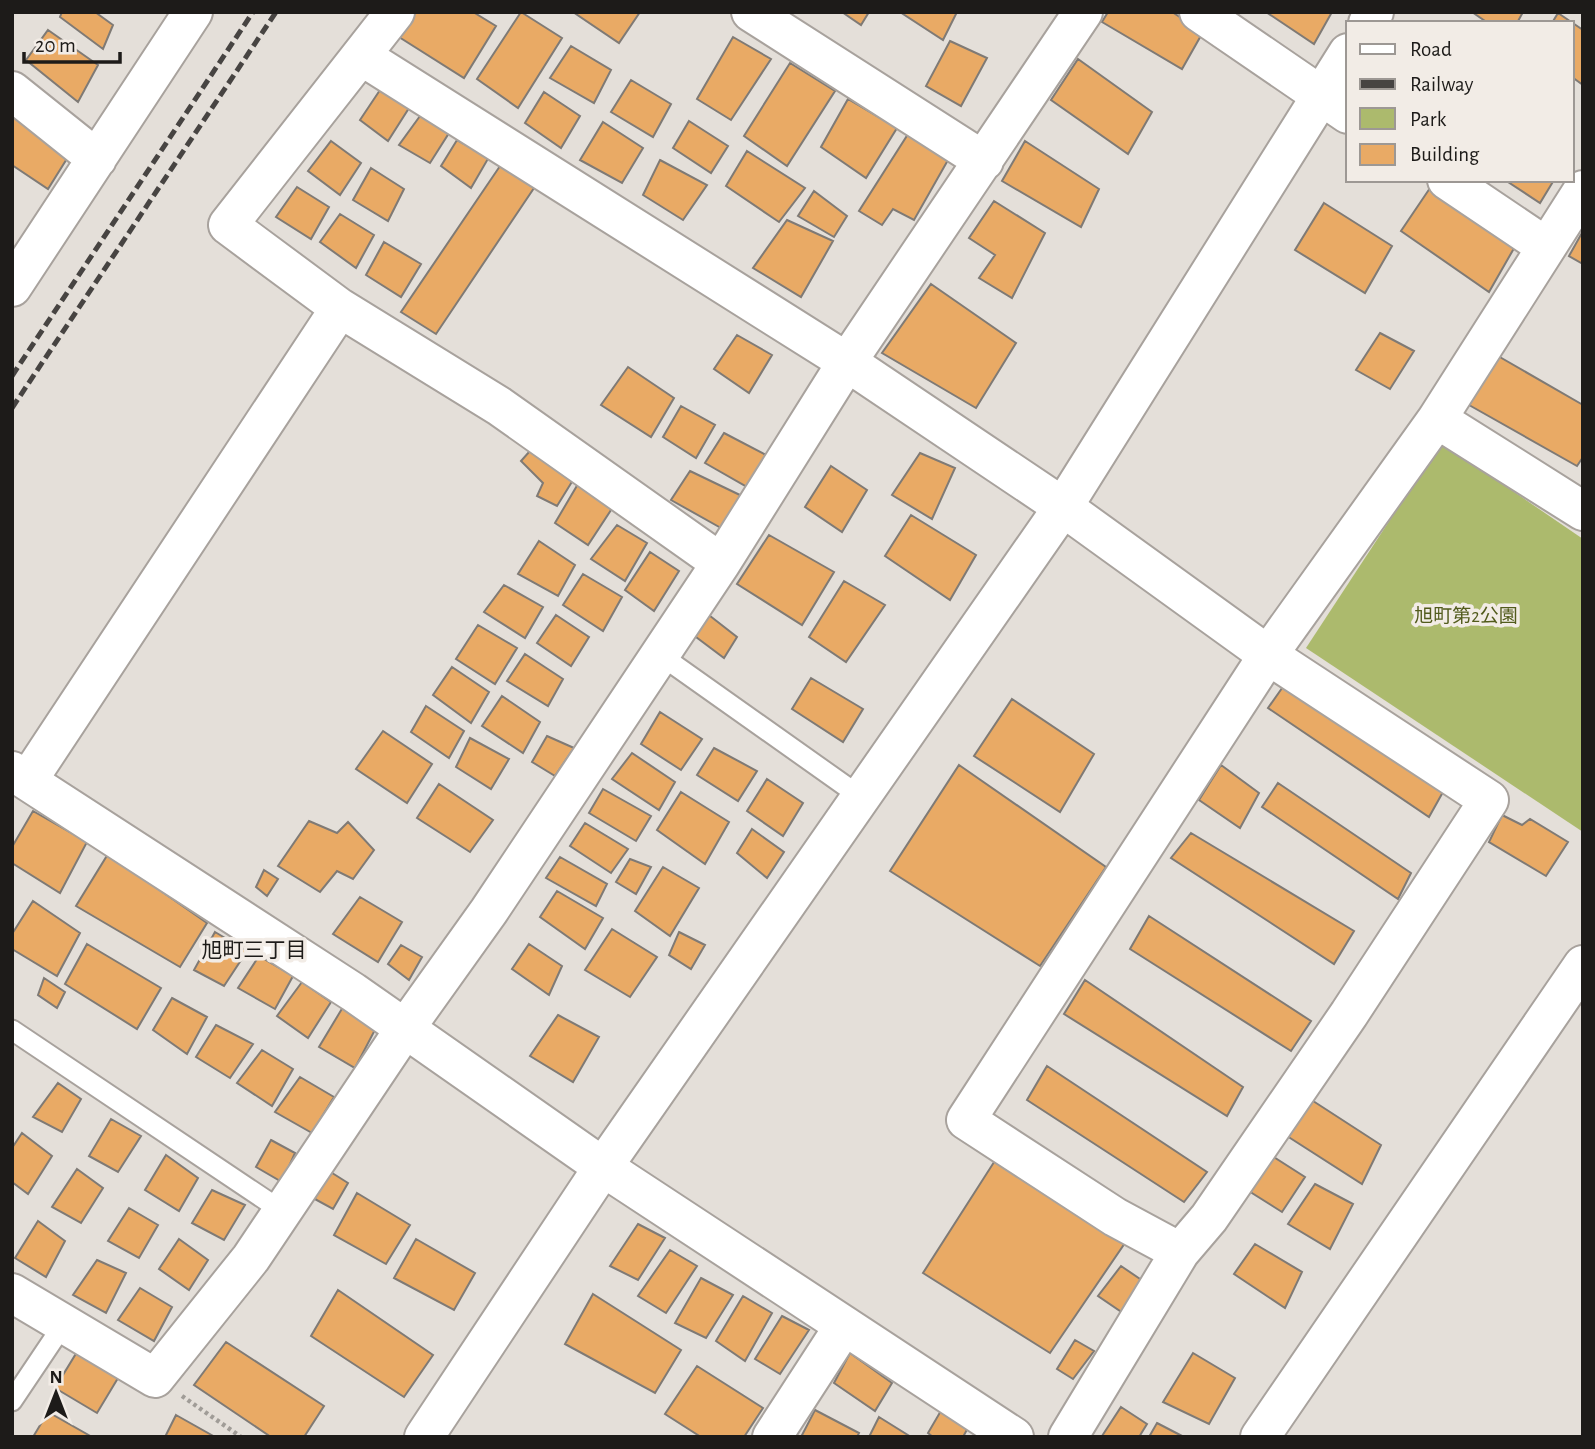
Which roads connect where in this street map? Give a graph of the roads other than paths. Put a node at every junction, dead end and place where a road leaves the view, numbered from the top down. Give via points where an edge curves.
1 (193, 12) edge
2 (395, 12) edge
3 (751, 12) edge
4 (1083, 12) edge
5 (1199, 12) edge
6 (363, 57) junction
7 (1346, 60) edge
8 (12, 91) edge
9 (1334, 105) edge
10 (97, 159) junction
11 (984, 161) junction
12 (1450, 182) edge
13 (1583, 190) edge
14 (1545, 246) junction
15 (12, 287) edge
16 (340, 308) junction
17 (847, 362) junction
18 (1437, 419) junction
19 (1063, 507) junction
20 (1583, 511) edge
21 (720, 563) junction
22 (659, 654) junction
23 (1268, 655) junction
24 (20, 775) edge
25 (861, 797) junction
26 (1583, 965) edge
27 (12, 1030) edge
28 (404, 1030) junction
29 (603, 1167) junction
30 (282, 1211) junction
31 (1180, 1252) junction
32 (12, 1293) edge
33 (63, 1325) junction
34 (844, 1326) junction
35 (12, 1401) edge
36 (424, 1437) edge
37 (772, 1437) edge
38 (1014, 1437) edge
39 (1068, 1437) edge
40 (1260, 1437) edge

1 - 10 street
2 - 6 street
3 - 11 street
4 - 11 street
5 - 9 street
6 - 16 street via 228,225
6 - 17 street
7 - 9 street
8 - 10 street
9 - 19 street
10 - 15 street
11 - 17 street
12 - 14 street
13 - 14 street
14 - 18 street
16 - 21 street via 499,406
16 - 24 street
17 - 19 street
17 - 21 street
18 - 20 street
18 - 23 street
19 - 23 street
19 - 25 street
21 - 22 street
22 - 25 lane
22 - 28 street via 489,911
23 - 31 street via 965,1120 1115,1217
23 - 31 street via 1489,800 1342,1025 1209,1218
24 - 28 street via 354,992
25 - 29 street
26 - 40 street
27 - 30 lane
28 - 29 street
28 - 30 street
29 - 34 street
29 - 36 street
30 - 33 street via 251,1258 155,1378
31 - 39 street
32 - 33 street
33 - 35 lane
34 - 37 street
34 - 38 street

